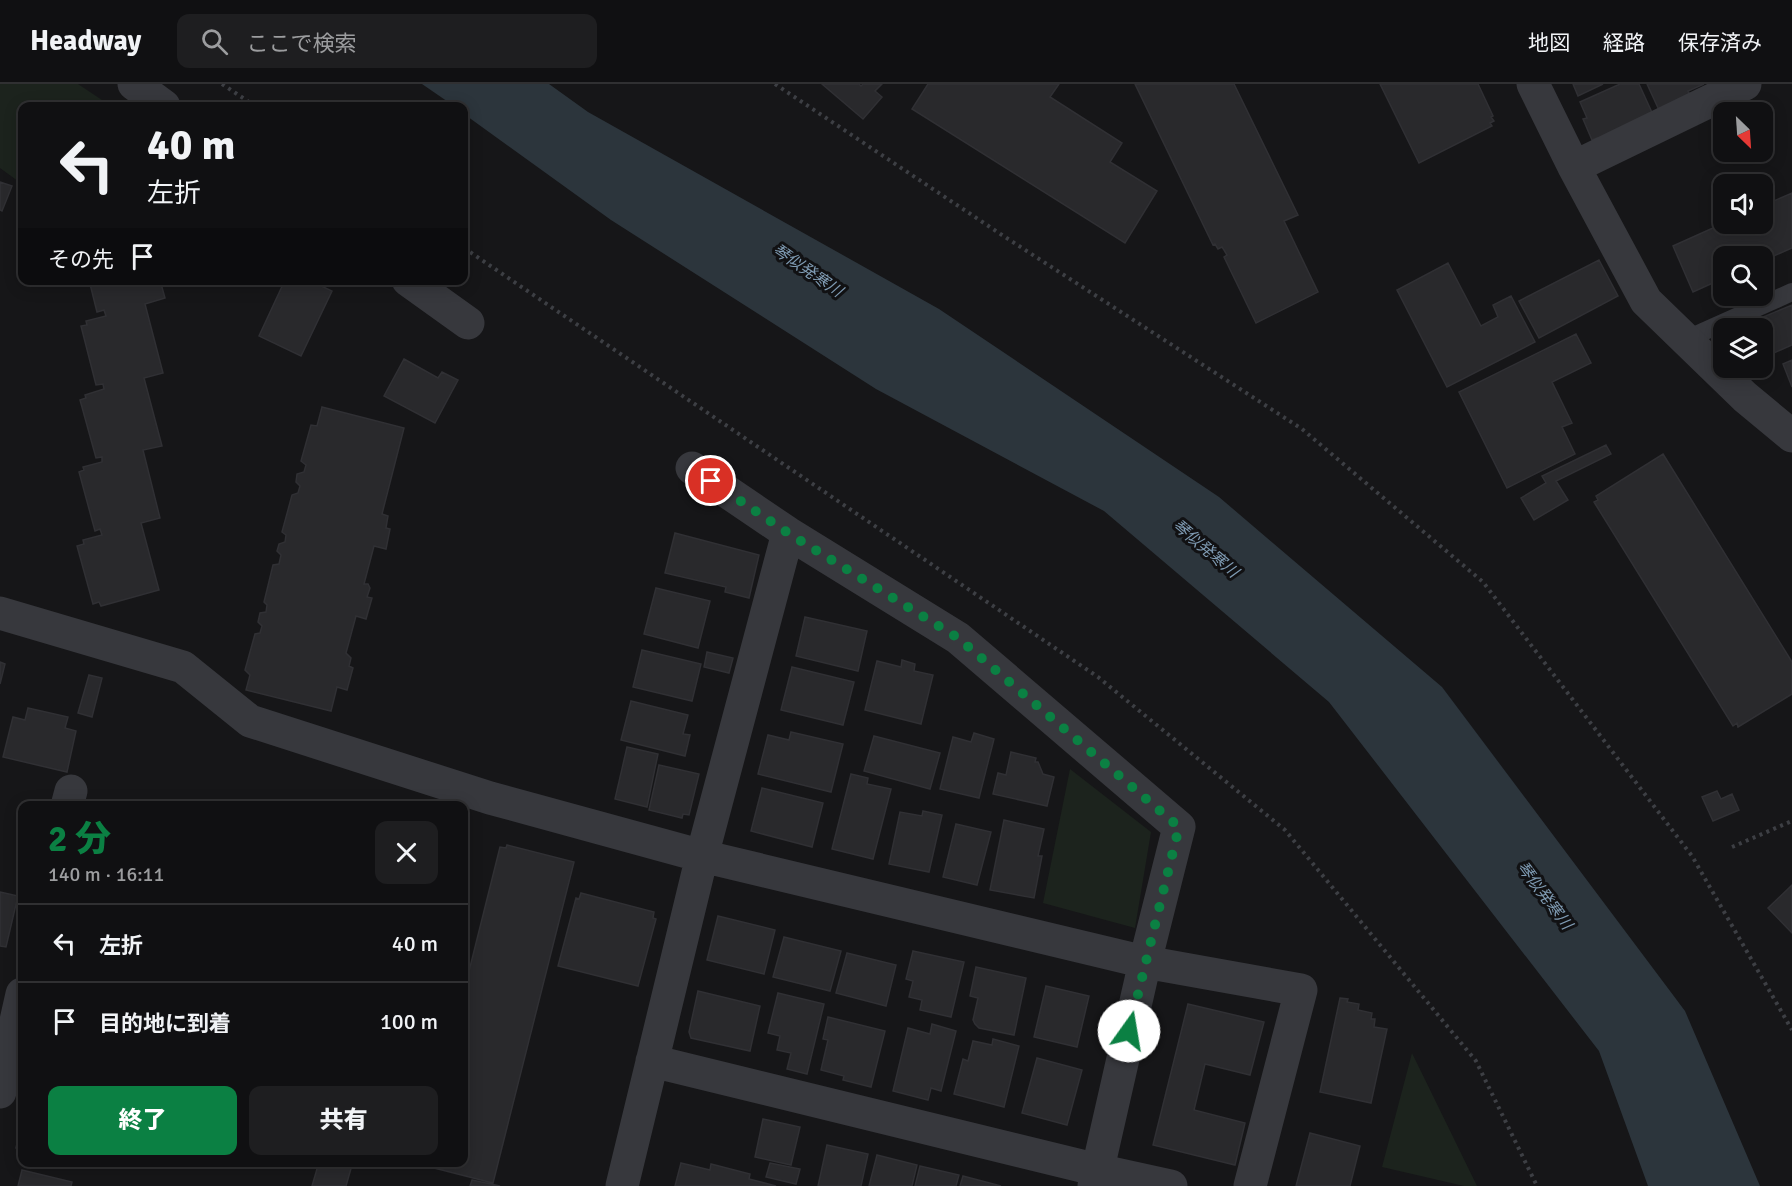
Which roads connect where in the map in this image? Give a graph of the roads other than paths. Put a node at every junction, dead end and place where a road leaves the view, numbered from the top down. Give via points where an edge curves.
1 (134, 84) edge
2 (1533, 84) edge
3 (1745, 84) edge
4 (159, 102) edge
5 (1574, 166) junction
6 (415, 285) edge
7 (1792, 292) edge
8 (468, 323) dead end
9 (1687, 339) junction
10 (1792, 436) edge
11 (692, 468) dead end
12 (788, 533) junction
13 (0, 613) edge
14 (702, 856) junction
15 (1145, 962) junction
16 (18, 1008) edge
17 (4, 1055) edge
18 (652, 1061) junction
19 (0, 1092) edge
20 (1096, 1178) edge
21 (622, 1186) edge
22 (1172, 1186) edge
23 (1250, 1186) edge

1 - 4 street
2 - 5 street
3 - 5 street
5 - 9 street via 1646,301
6 - 8 street
7 - 9 lane
9 - 10 street via 1745,397
11 - 12 street
12 - 14 street
12 - 15 street via 958,638 1179,827
13 - 14 street via 183,667 250,721 490,798
14 - 15 street
14 - 18 street
15 - 20 street
15 - 23 street via 1301,990
16 - 17 street
17 - 19 street
18 - 20 street
18 - 21 street
20 - 22 street

